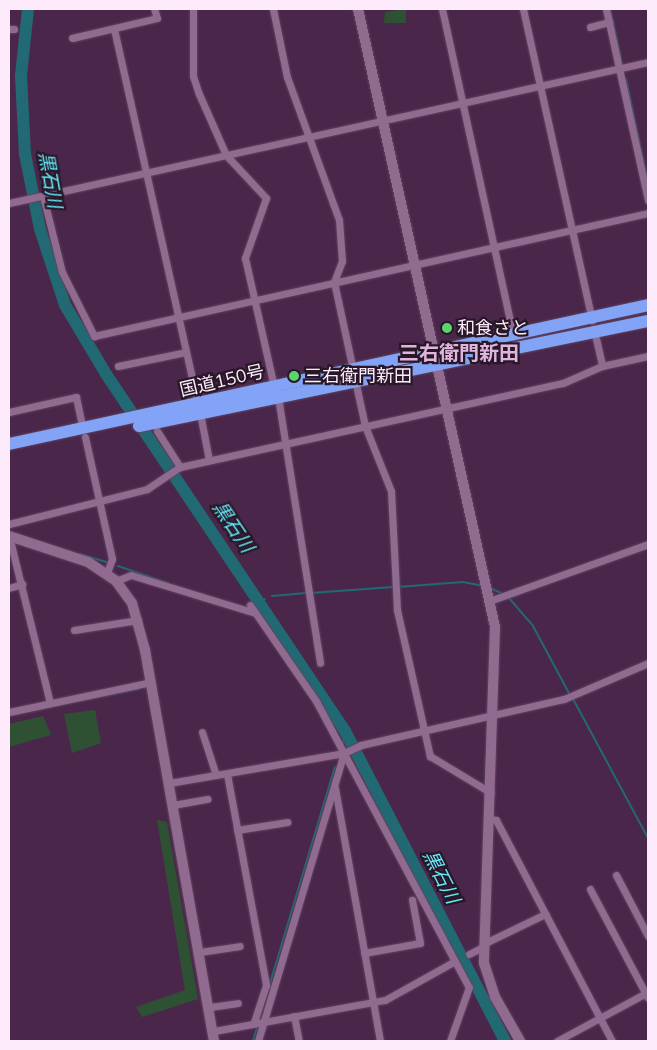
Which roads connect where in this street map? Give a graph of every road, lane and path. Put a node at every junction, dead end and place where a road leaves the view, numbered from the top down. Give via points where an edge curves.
1 (154, 9) edge
2 (202, 9) edge
3 (273, 9) edge
4 (358, 9) edge
5 (442, 9) edge
6 (523, 9) edge
7 (606, 9) edge
8 (193, 10) edge
9 (609, 22) junction
10 (590, 27) dead end
11 (114, 28) junction
12 (72, 38) dead end
13 (648, 62) edge
14 (619, 68) junction
15 (540, 87) junction
16 (464, 103) junction
17 (382, 121) junction
18 (308, 138) junction
19 (226, 155) junction
20 (146, 173) junction
21 (41, 196) junction
22 (648, 200) edge
23 (9, 203) edge
24 (648, 213) edge
25 (572, 230) junction
26 (494, 248) junction
27 (414, 264) junction
28 (334, 282) junction
29 (255, 299) junction
30 (648, 305) edge
31 (178, 316) junction
32 (648, 321) edge
33 (593, 325) junction
34 (513, 335) junction
35 (186, 352) junction
36 (648, 356) edge
37 (434, 358) junction
38 (118, 366) dead end
39 (602, 366) junction
40 (354, 375) junction
41 (276, 392) junction
42 (199, 409) junction
43 (445, 409) junction
44 (9, 412) edge
45 (150, 424) junction
46 (365, 426) junction
47 (84, 433) junction
48 (9, 444) edge
49 (287, 444) junction
50 (9, 453) edge
51 (209, 460) junction
52 (180, 467) junction
53 (98, 500) junction
54 (9, 524) edge
55 (9, 536) edge
56 (648, 544) edge
57 (107, 574) junction
58 (116, 581) junction
59 (22, 584) junction
60 (9, 588) edge
61 (489, 601) junction
62 (138, 620) junction
63 (74, 630) dead end
64 (320, 663) dead end
65 (648, 663) edge
66 (151, 682) junction
67 (50, 703) junction
68 (9, 712) edge
69 (494, 716) junction
70 (425, 731) junction
71 (202, 732) dead end
72 (344, 753) junction
73 (227, 774) junction
74 (216, 775) junction
75 (169, 784) junction
76 (334, 786) junction
77 (491, 793) junction
78 (207, 800) dead end
79 (173, 805) junction
80 (490, 819) junction
81 (287, 822) dead end
82 (237, 830) junction
83 (616, 875) dead end
84 (590, 889) dead end
85 (412, 900) dead end
86 (545, 914) junction
87 (648, 936) edge
88 (485, 945) junction
89 (240, 946) dead end
90 (200, 952) junction
91 (364, 953) junction
92 (469, 954) dead end
93 (455, 961) junction
94 (648, 994) edge
95 (373, 1002) junction
96 (238, 1003) dead end
97 (210, 1007) junction
98 (294, 1016) junction
99 (600, 1018) junction
100 (259, 1022) junction
101 (214, 1036) edge
102 (258, 1041) edge
103 (298, 1041) edge
104 (380, 1041) edge
105 (450, 1041) edge
106 (520, 1041) edge
107 (557, 1041) edge
108 (612, 1041) edge

1 - 11 street via 157,18
2 - 8 street
3 - 18 street via 288,77
4 - 17 street
5 - 16 street
6 - 15 street
7 - 9 street
8 - 19 street via 192,76
9 - 10 street
9 - 14 street
11 - 12 street
11 - 20 street
13 - 14 street
14 - 15 street
14 - 22 street
15 - 16 street
15 - 25 street
16 - 17 street
16 - 26 street
17 - 18 street
17 - 27 street
18 - 19 street
18 - 28 street via 339,220 342,261
19 - 20 street
19 - 29 street via 266,198 245,258
20 - 21 street
20 - 31 street
21 - 23 street
21 - 31 street via 62,272 94,336
24 - 25 street
25 - 26 street
25 - 33 street
26 - 27 street
26 - 34 street
27 - 28 street
27 - 37 street
28 - 29 street
28 - 40 street
29 - 31 street
29 - 41 street
30 - 33 highway, 国道150号
31 - 35 street
32 - 33 highway, 国道150号
33 - 34 highway, 国道150号
33 - 37 highway, 国道150号
33 - 39 street
34 - 37 highway, 国道150号
35 - 38 street
35 - 42 street
36 - 39 street
37 - 40 highway, 国道150号
37 - 43 street
39 - 43 street via 563,383
40 - 41 highway, 国道150号
40 - 46 street
41 - 42 highway, 国道150号
41 - 49 street
42 - 45 highway, 国道150号
42 - 51 street
43 - 46 street
43 - 61 street
44 - 47 street via 76,397
45 - 47 highway, 国道150号 via 128,424
45 - 52 street
46 - 49 street
46 - 70 street via 391,491 395,587
47 - 48 highway, 国道150号
47 - 50 highway, 国道150号
47 - 53 street
49 - 51 street
49 - 64 street
51 - 52 street
52 - 53 street via 147,489
53 - 54 street
53 - 57 street via 112,559
55 - 57 street via 68,554
55 - 59 street
56 - 61 street
57 - 58 street
58 - 62 street
58 - 72 street via 132,575 253,609 316,701
59 - 60 street
59 - 67 street
61 - 69 street via 497,645
62 - 63 street
62 - 66 street
65 - 69 street via 571,697
66 - 67 street
66 - 75 street
67 - 68 street
69 - 70 street
69 - 77 street
70 - 72 street via 361,745
70 - 77 street via 430,756
71 - 74 street
72 - 73 street
72 - 76 street
72 - 93 street
73 - 74 street
73 - 82 street
74 - 75 street
75 - 79 street
76 - 91 street
76 - 100 street
77 - 80 street
78 - 79 street
79 - 90 street
80 - 86 street via 496,820
80 - 88 street
81 - 82 street
82 - 100 street via 266,984
83 - 87 street
84 - 94 street
85 - 91 street via 420,943
86 - 88 street
86 - 99 street
88 - 92 street
88 - 106 street via 486,977
89 - 90 street
90 - 97 street
91 - 95 street
93 - 95 street via 385,1000
93 - 105 street via 469,987
94 - 99 street
95 - 98 street
95 - 104 street
96 - 97 street
97 - 101 street
98 - 100 street
98 - 103 street
99 - 107 street
99 - 108 street
100 - 101 street
100 - 102 street

